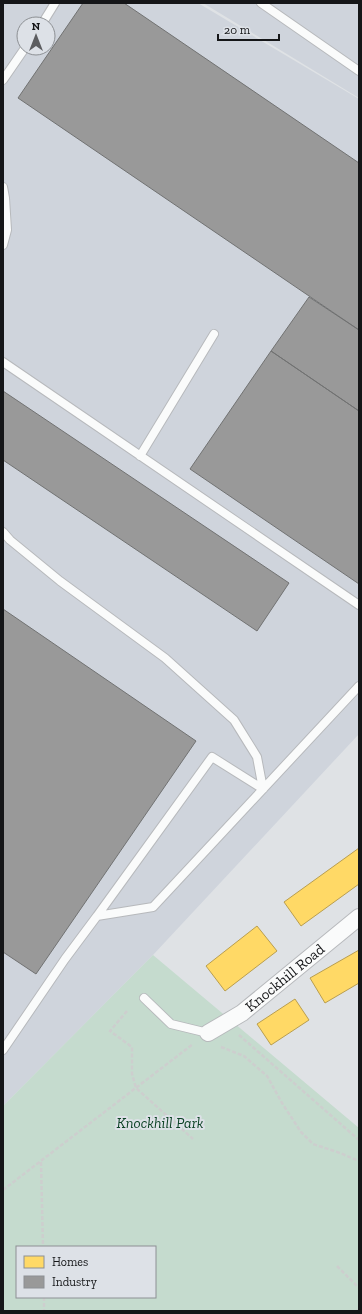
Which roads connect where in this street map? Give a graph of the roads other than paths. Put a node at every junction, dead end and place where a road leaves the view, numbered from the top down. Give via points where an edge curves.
1 (55, 3) edge
2 (261, 3) edge
3 (47, 16) edge
4 (20, 56) edge
5 (359, 71) edge
6 (3, 80) edge
7 (3, 187) edge
8 (5, 212) edge
9 (3, 245) edge
10 (214, 334) dead end
11 (3, 362) edge
12 (140, 456) junction
13 (3, 532) edge
14 (359, 606) edge
15 (359, 686) edge
16 (263, 789) junction
17 (97, 916) junction
18 (359, 917) edge
19 (144, 998) dead end
20 (208, 1033) joint
21 (3, 1050) edge

1 - 3 lane
2 - 5 lane
4 - 6 lane
7 - 8 lane
8 - 9 lane via 7,230
10 - 12 lane
11 - 12 lane
12 - 14 lane
13 - 16 lane via 60,581 165,658 234,720 257,757
15 - 16 lane
16 - 17 lane via 153,907
16 - 17 lane via 212,757
17 - 21 lane
18 - 20 street, Knockhill Road via 242,1013
19 - 20 lane via 172,1024

